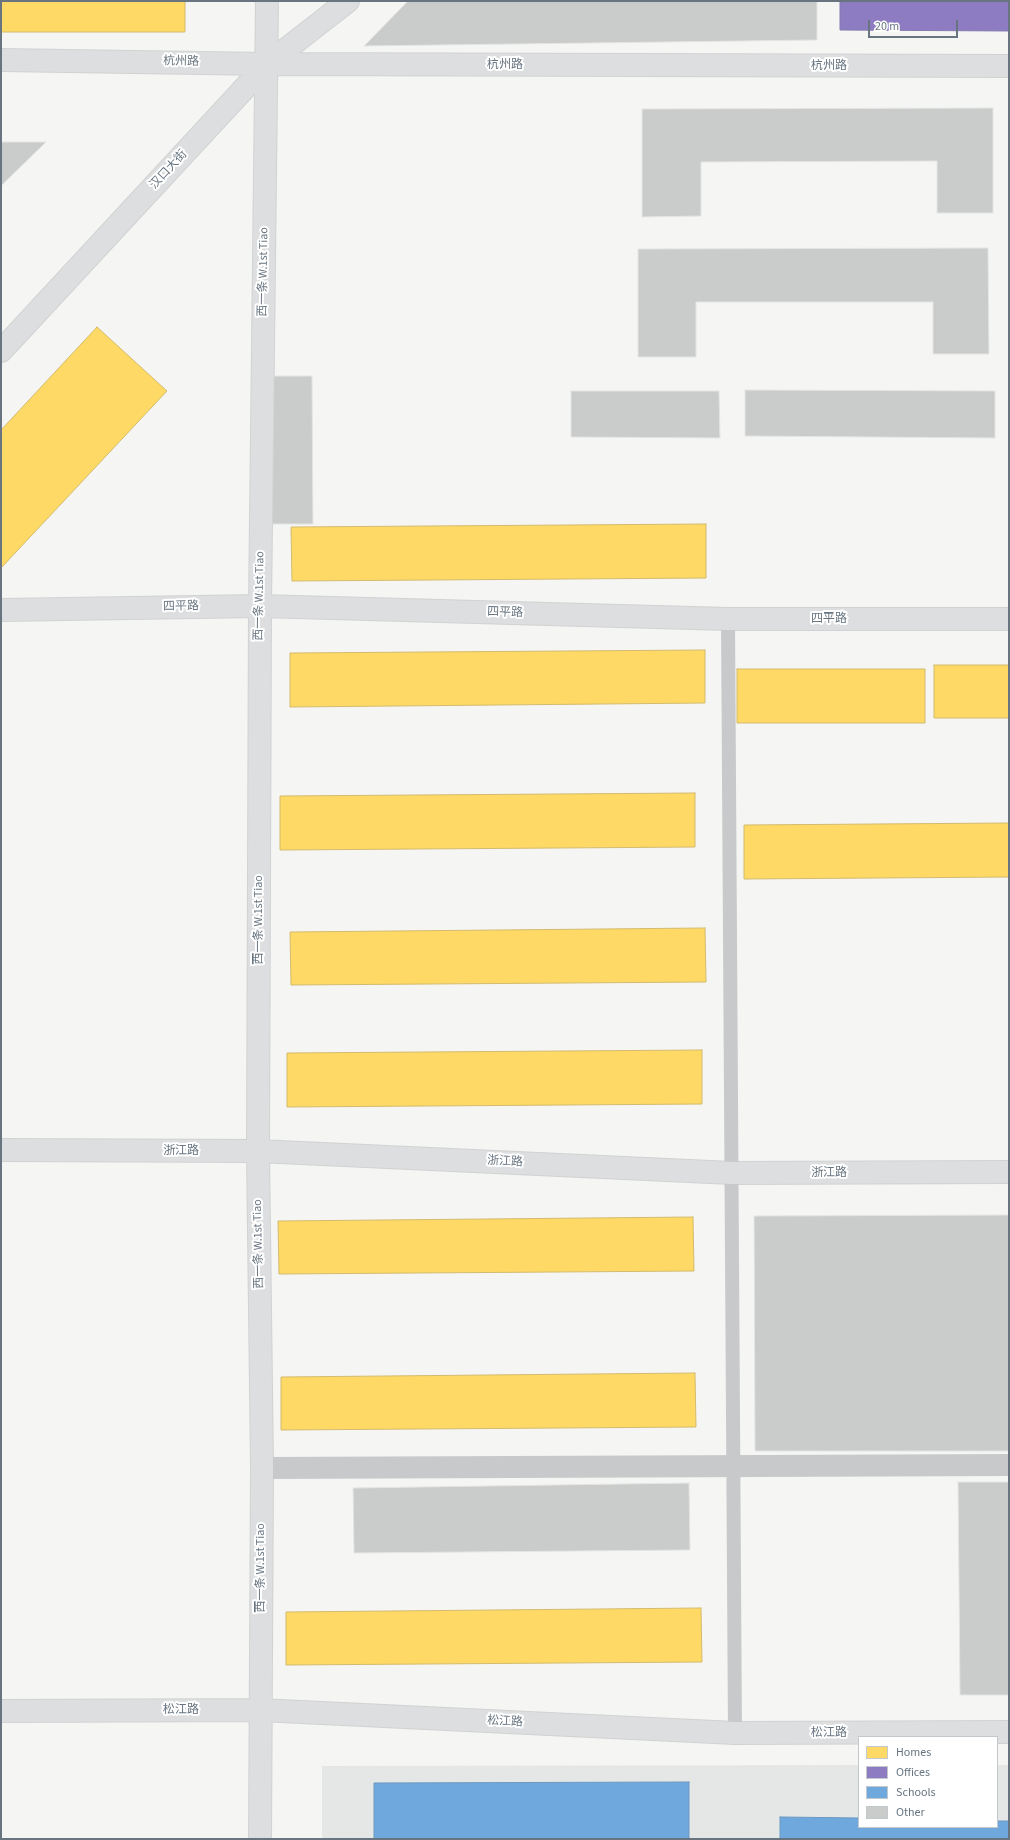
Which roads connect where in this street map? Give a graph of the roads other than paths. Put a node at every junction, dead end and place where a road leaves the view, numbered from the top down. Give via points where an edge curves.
1 (267, 1) edge
2 (348, 1) edge
3 (1, 60) edge
4 (267, 64) junction
5 (1009, 66) edge
6 (1, 351) edge
7 (260, 606) junction
8 (1, 610) edge
9 (728, 619) junction
10 (1009, 619) edge
11 (1, 1150) edge
12 (258, 1151) junction
13 (1009, 1172) edge
14 (732, 1173) junction
15 (1009, 1465) edge
16 (733, 1466) junction
17 (262, 1468) junction
18 (260, 1710) junction
19 (1, 1711) edge
20 (1009, 1732) edge
21 (735, 1733) junction
22 (260, 1839) edge

1 - 4 street, 西一条 W.1st Tiao
2 - 4 street, 汉口大街
3 - 4 street, 杭州路
4 - 5 street, 杭州路
4 - 6 street, 汉口大街
4 - 7 street, 西一条 W.1st Tiao
7 - 8 street, 四平路
7 - 9 street, 四平路
7 - 12 street, 西一条 W.1st Tiao
9 - 10 street, 四平路
9 - 14 lane
11 - 12 street, 浙江路
12 - 14 street, 浙江路
12 - 17 street, 西一条 W.1st Tiao
13 - 14 street, 浙江路
14 - 16 lane
15 - 16 street
16 - 17 street
16 - 21 lane
17 - 18 street, 西一条 W.1st Tiao
18 - 19 street, 松江路
18 - 21 street, 松江路
18 - 22 street, 西一条 W.1st Tiao
20 - 21 street, 松江路

